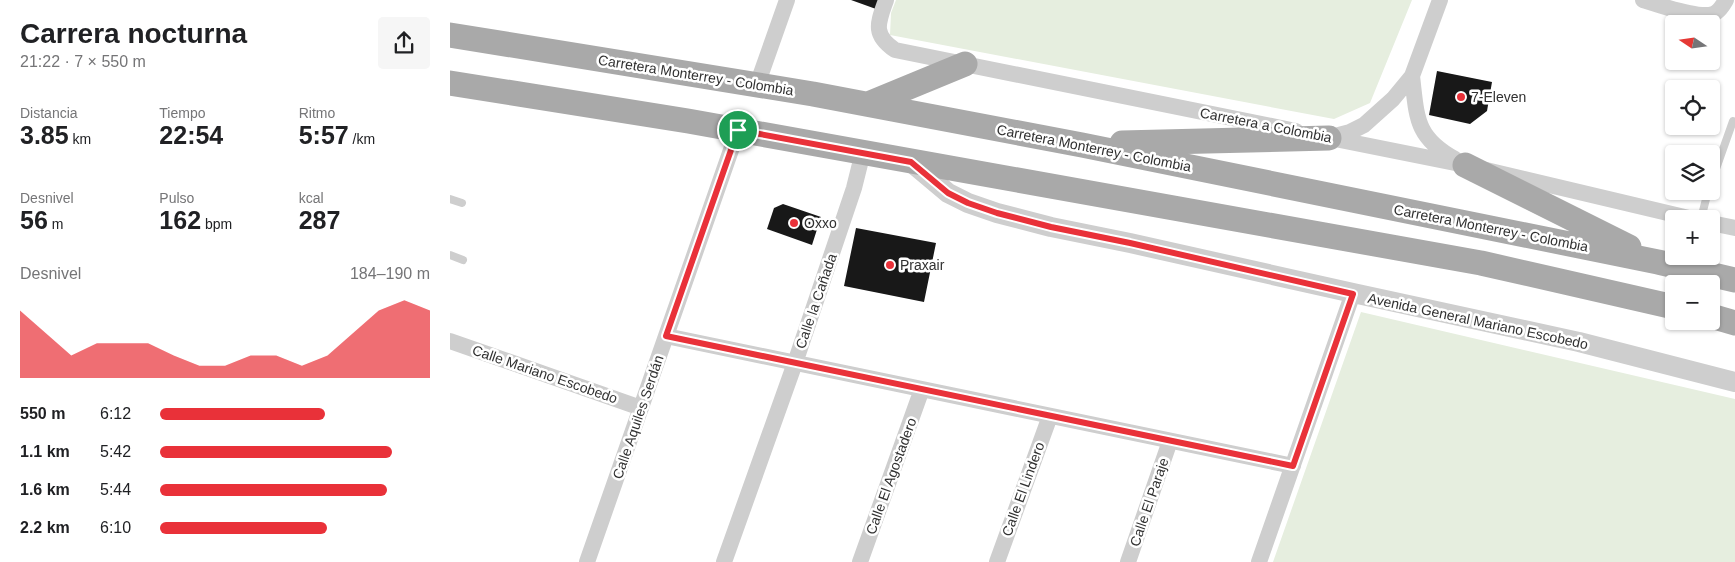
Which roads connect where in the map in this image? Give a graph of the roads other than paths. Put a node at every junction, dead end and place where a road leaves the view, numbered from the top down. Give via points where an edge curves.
1 (787, 0) edge
2 (886, 0) edge
3 (1440, 0) edge
4 (1643, 0) edge
5 (1726, 0) edge
6 (450, 35) edge
7 (965, 64) junction
8 (1412, 76) junction
9 (450, 83) edge
10 (757, 85) junction
11 (868, 104) junction
12 (1733, 121) dead end
13 (738, 130) junction
14 (1329, 138) junction
15 (1082, 145) junction
16 (863, 152) junction
17 (1720, 158) edge
18 (911, 162) junction
19 (1465, 164) junction
20 (450, 199) edge
21 (462, 203) dead end
22 (1665, 212) edge
23 (1720, 225) edge
24 (1735, 228) edge
25 (450, 255) edge
26 (463, 260) dead end
27 (1658, 262) junction
28 (1735, 280) edge
29 (1353, 294) junction
30 (1665, 305) edge
31 (1720, 318) edge
32 (1735, 322) edge
33 (666, 336) junction
34 (450, 341) edge
35 (795, 362) junction
36 (1735, 382) edge
37 (922, 389) junction
38 (641, 408) junction
39 (1050, 416) junction
40 (1170, 441) junction
41 (1293, 466) junction
42 (587, 562) edge
43 (724, 562) edge
44 (860, 562) edge
45 (997, 562) edge
46 (1128, 562) edge
47 (1259, 562) edge

1 - 10 street
2 - 7 street, Carretera a Colombia via 879,20 883,42 895,50
3 - 8 street
4 - 5 street via 1699,14 1713,14
6 - 10 main road, Carretera Monterrey - Colombia
7 - 11 main road
7 - 14 street, Carretera a Colombia
8 - 14 street via 1393,100 1364,125
8 - 19 street via 1422,131 1440,151
9 - 13 main road
10 - 11 main road, Carretera Monterrey - Colombia
11 - 15 main road, Carretera Monterrey - Colombia
12 - 17 lane
13 - 16 main road
13 - 33 street, Calle Aquiles Serdán
14 - 15 main road
14 - 19 street, Carretera a Colombia
15 - 27 main road, Carretera Monterrey - Colombia
16 - 18 main road
16 - 35 street, Calle la Cañada via 854,188
18 - 29 street, Avenida General Mariano Escobedo via 948,193 997,213
18 - 30 main road via 1481,263
19 - 22 street, Carretera a Colombia
19 - 27 main road
20 - 21 lane
23 - 24 street
25 - 26 lane
27 - 28 main road, Carretera Monterrey - Colombia
29 - 36 street, Avenida General Mariano Escobedo via 1579,342
29 - 41 street
31 - 32 main road
33 - 35 street
33 - 38 street, Calle Aquiles Serdán
34 - 38 street, Calle Mariano Escobedo
35 - 37 street
35 - 43 street, Calle la Cañada
37 - 39 street
37 - 44 street, Calle El Agostadero
38 - 42 street, Calle Aquiles Serdán
39 - 40 street
39 - 45 street, Calle El Lindero
40 - 41 street
40 - 46 street, Calle El Paraje
41 - 47 street

